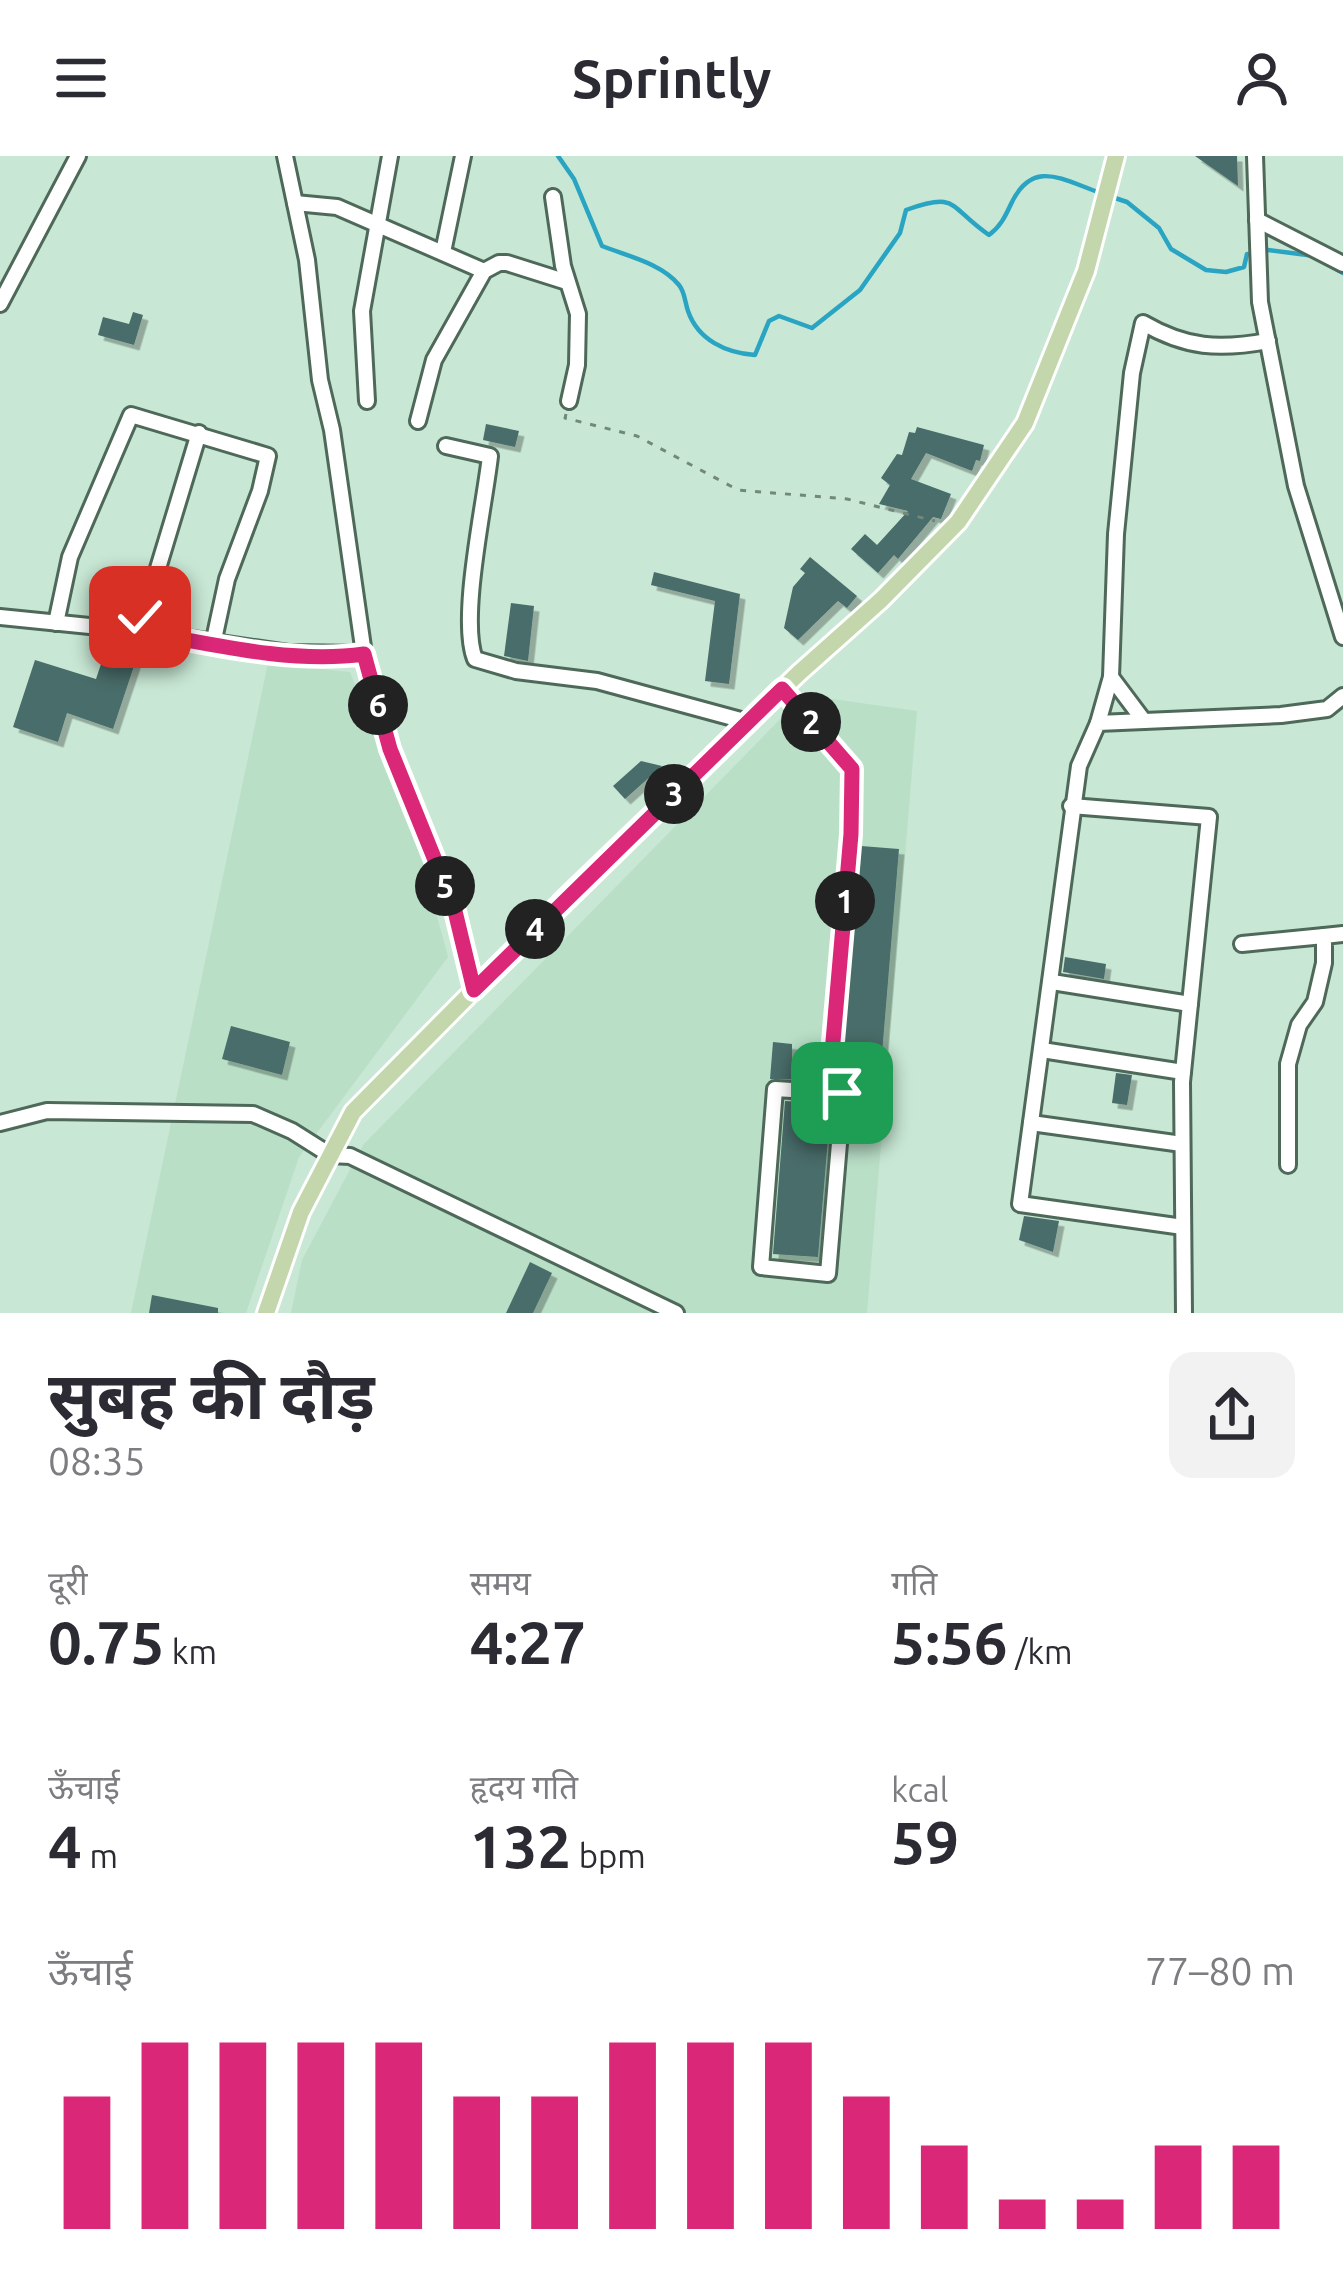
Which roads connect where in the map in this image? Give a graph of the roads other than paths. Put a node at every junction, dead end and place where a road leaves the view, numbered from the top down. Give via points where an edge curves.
1 (78, 156) edge
2 (285, 156) edge
3 (390, 156) edge
4 (463, 156) edge
5 (1116, 156) edge
6 (1255, 156) edge
7 (553, 197) dead end
8 (295, 203) junction
9 (1257, 220) junction
10 (376, 221) junction
11 (443, 252) junction
12 (1343, 264) edge
13 (484, 271) junction
14 (568, 282) junction
15 (0, 304) edge
16 (1268, 341) junction
17 (367, 401) dead end
18 (569, 401) road end
19 (418, 421) dead end
20 (199, 434) junction
21 (446, 446) dead end
22 (0, 617) edge
23 (56, 623) junction
24 (139, 631) junction
25 (1343, 638) edge
26 (213, 644) junction
27 (364, 654) junction
28 (1111, 677) junction
29 (782, 689) junction
30 (1343, 696) edge
31 (1144, 721) junction
32 (748, 722) junction
33 (1098, 723) junction
34 (1071, 806) junction
35 (1343, 934) edge
36 (1324, 936) junction
37 (1242, 944) dead end
38 (1052, 982) junction
39 (474, 990) junction
40 (1190, 1004) junction
41 (1042, 1050) junction
42 (1183, 1072) junction
43 (842, 1093) junction
44 (1031, 1123) junction
45 (0, 1124) edge
46 (1182, 1144) junction
47 (330, 1156) junction
48 (1288, 1165) dead end
49 (1183, 1227) junction
50 (266, 1313) edge
51 (676, 1313) edge
52 (1184, 1313) edge

1 - 15 street
2 - 8 street
3 - 10 street
4 - 11 street
5 - 29 main road via 1086,271 1025,423 954,526
6 - 9 street
7 - 14 street
8 - 10 street
8 - 27 street
9 - 12 street
9 - 16 street
10 - 11 street
10 - 17 street via 362,311
11 - 13 street
13 - 14 street via 507,263
13 - 19 street via 434,360
14 - 18 street via 579,340
16 - 25 street via 1297,486
16 - 28 street via 1193,346 1143,322 1116,534
20 - 23 street via 131,415 70,557
20 - 24 street
20 - 26 street via 268,457
21 - 32 street via 490,456 473,592 475,659
22 - 23 street
23 - 24 street
24 - 26 street
26 - 27 street
27 - 39 street via 390,749 454,907
28 - 31 street
28 - 33 street
29 - 32 main road
29 - 43 street via 852,769 832,1053
30 - 31 street via 1327,710 1281,716
31 - 33 street
32 - 39 main road
33 - 34 street
34 - 38 street
34 - 40 street via 1209,817
35 - 36 street
36 - 37 street
36 - 48 street via 1315,1002 1288,1064
38 - 40 street
38 - 41 street
39 - 47 main road via 353,1112
40 - 42 street
41 - 42 street
41 - 44 street
42 - 46 street
43 - 43 street via 775,1089 761,1268 828,1274
44 - 46 street
44 - 49 street via 1020,1204
45 - 47 street via 47,1111 253,1114
46 - 49 street
47 - 50 main road
47 - 51 street via 350,1156
49 - 52 street

